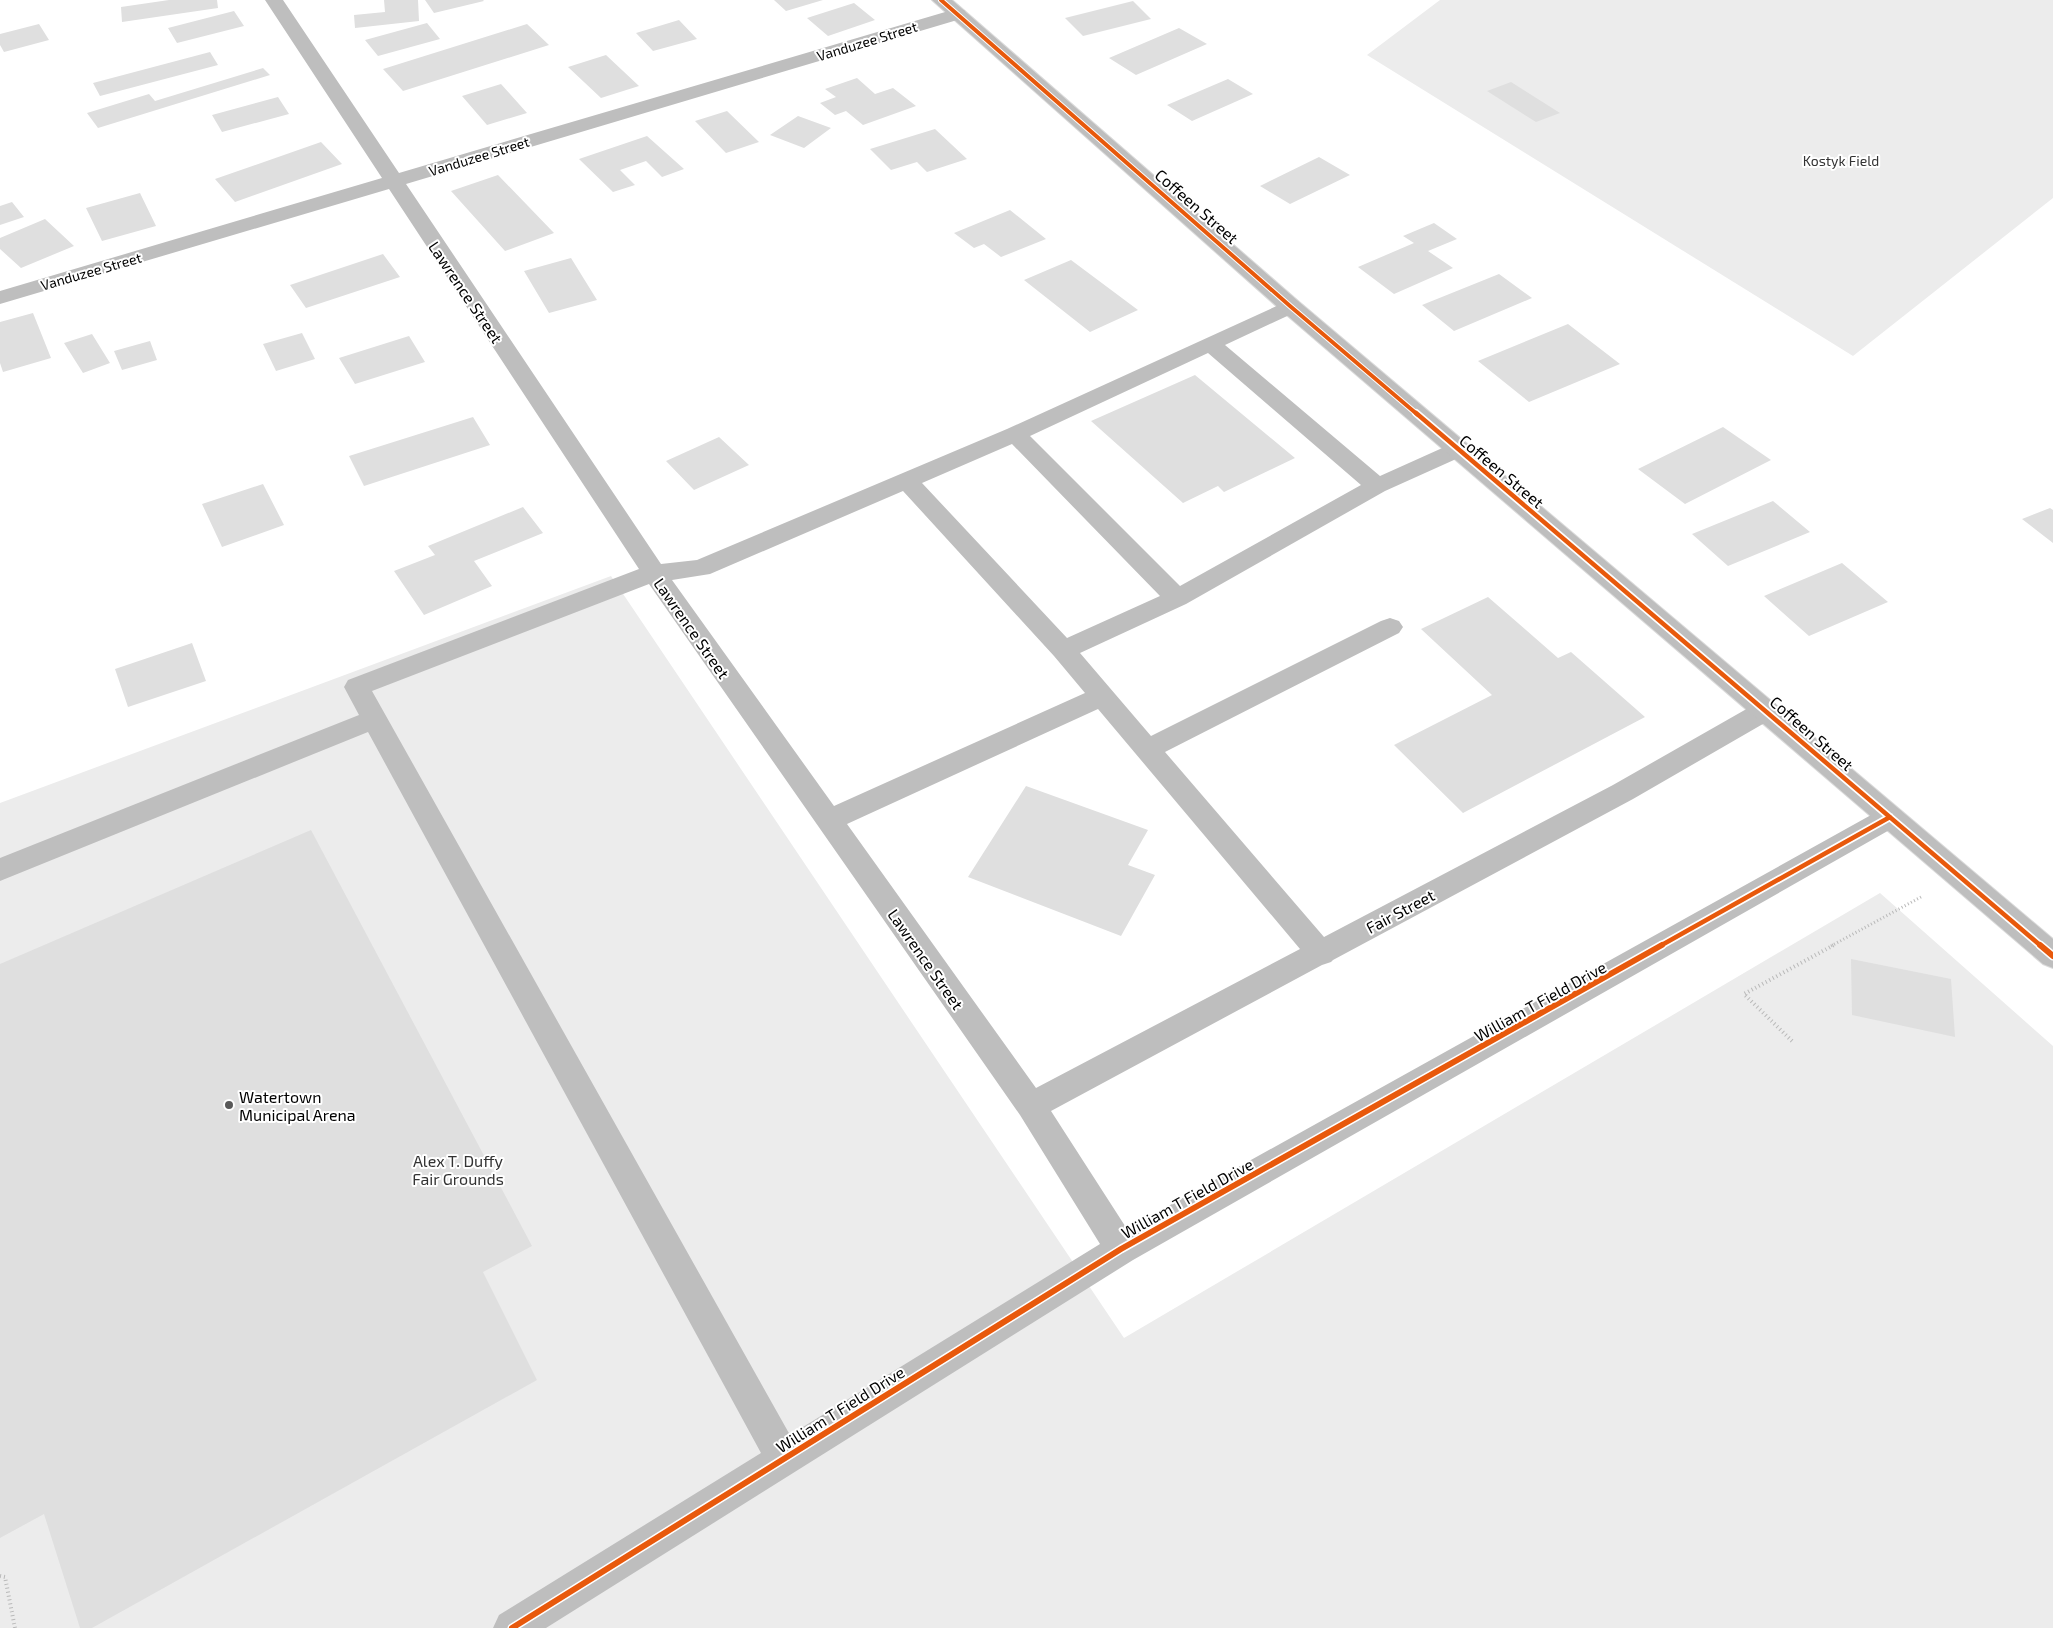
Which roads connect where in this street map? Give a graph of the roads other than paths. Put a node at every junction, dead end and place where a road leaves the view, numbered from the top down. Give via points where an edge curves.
1 (274, 0) edge
2 (949, 7) edge
3 (393, 182) junction
4 (0, 298) edge
5 (1290, 306) junction
6 (1210, 344) junction
7 (1015, 434) junction
8 (1457, 450) junction
9 (907, 481) junction
10 (1377, 486) junction
11 (654, 573) junction
12 (1177, 598) junction
13 (1390, 627) dead end
14 (1063, 650) junction
15 (1103, 696) junction
16 (1766, 710) junction
17 (374, 719) junction
18 (1148, 749) junction
19 (1890, 817) junction
20 (828, 821) junction
21 (0, 870) edge
22 (1321, 954) junction
23 (2053, 956) edge
24 (1031, 1106) junction
25 (1121, 1249) junction
26 (784, 1459) junction
27 (512, 1628) edge

1 - 3 street, Lawrence Street
2 - 3 street, Vanduzee Street
2 - 5 street, Coffeen Street
3 - 4 street, Vanduzee Street
3 - 11 street, Lawrence Street
5 - 6 street
5 - 8 street, Coffeen Street
6 - 7 street
6 - 10 street
7 - 9 street
7 - 12 street
8 - 10 street
8 - 16 street, Coffeen Street
9 - 11 street via 701,568
9 - 14 street
10 - 12 street
11 - 17 street via 357,687
11 - 20 street, Lawrence Street
12 - 14 street
13 - 18 street
14 - 15 street
15 - 18 street
15 - 20 street
16 - 19 street, Coffeen Street
16 - 22 street, Fair Street via 1623,792
17 - 21 street
17 - 26 street
18 - 22 street
19 - 23 street, Coffeen Street
19 - 25 street, William T Field Drive
20 - 24 street, Lawrence Street
22 - 24 street, Fair Street
24 - 25 street, Lawrence Street
25 - 26 street, William T Field Drive
26 - 27 street, William T Field Drive

